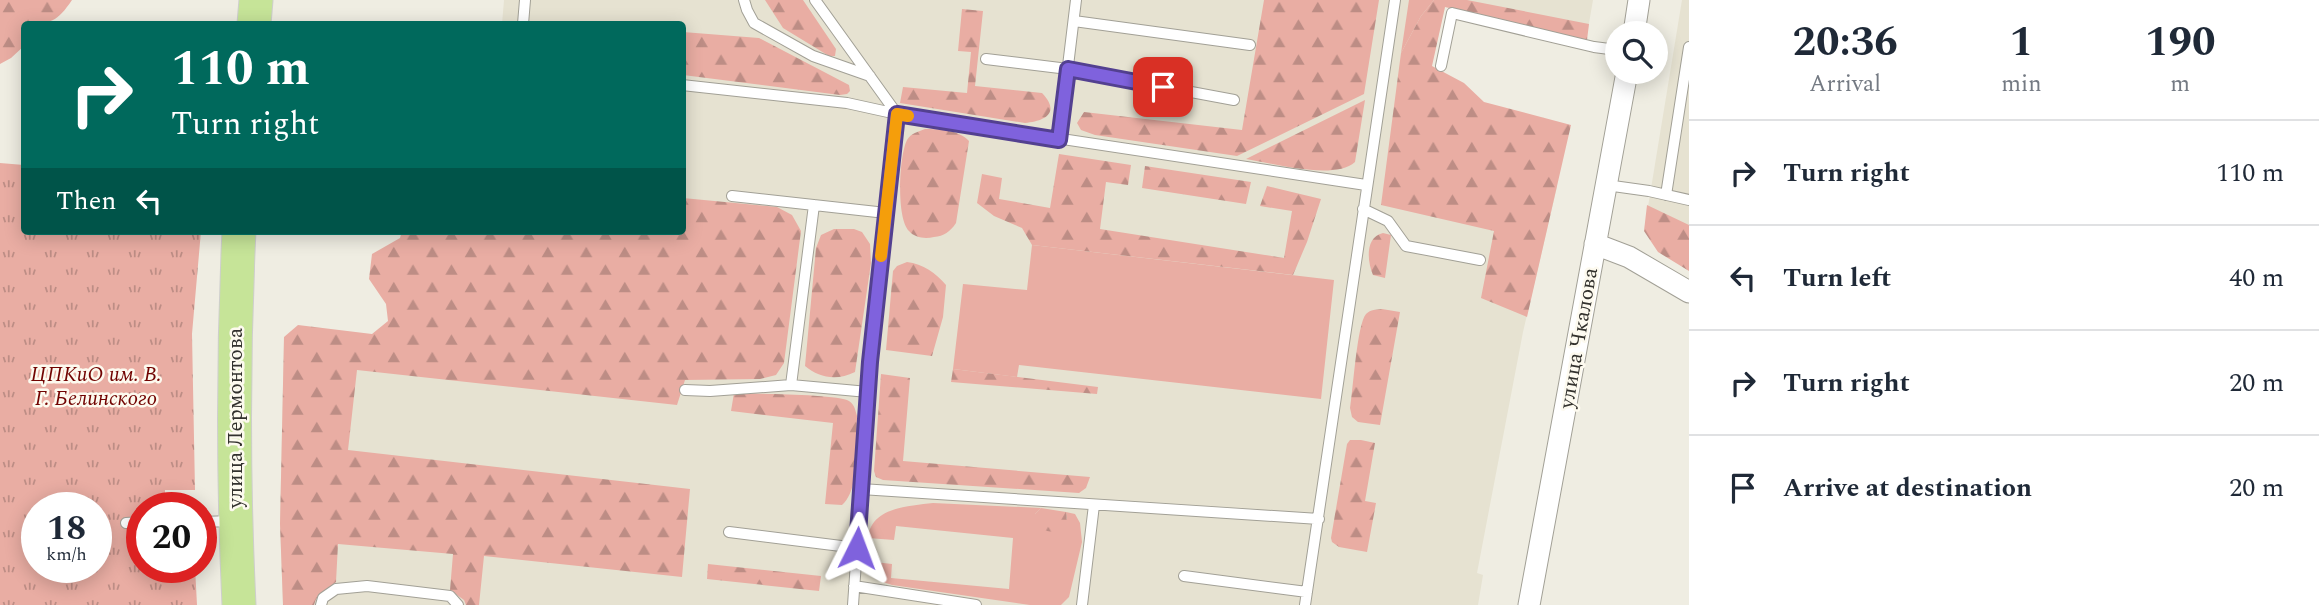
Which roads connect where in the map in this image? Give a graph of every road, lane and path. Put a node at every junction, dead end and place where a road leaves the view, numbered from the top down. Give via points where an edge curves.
1 (256, 0) edge
2 (525, 0) edge
3 (744, 0) edge
4 (816, 0) edge
5 (1075, 0) edge
6 (1395, 0) edge
7 (1639, 0) edge
8 (1074, 20) junction
9 (254, 21) edge
10 (523, 21) edge
11 (1636, 21) edge
12 (1250, 45) dead end
13 (1689, 47) edge
14 (1605, 48) edge
15 (986, 59) dead end
16 (1441, 66) dead end
17 (1068, 69) junction
18 (870, 76) junction
19 (1625, 84) edge
20 (686, 85) edge
21 (1234, 100) dead end
22 (897, 114) junction
23 (1059, 140) junction
24 (1366, 185) junction
25 (1606, 185) junction
26 (1665, 195) junction
27 (733, 196) dead end
28 (1689, 200) edge
29 (814, 205) junction
30 (1363, 209) junction
31 (886, 213) junction
32 (239, 235) edge
33 (1595, 244) junction
34 (1480, 261) dead end
35 (1689, 292) edge
36 (791, 384) junction
37 (685, 390) dead end
38 (868, 392) junction
39 (860, 489) junction
40 (1094, 505) junction
41 (1319, 520) junction
42 (235, 521) junction
43 (217, 522) edge
44 (729, 532) dead end
45 (857, 548) junction
46 (1184, 576) dead end
47 (854, 586) junction
48 (1307, 592) junction
49 (239, 605) edge
50 (321, 605) edge
51 (457, 605) edge
52 (853, 605) edge
53 (976, 605) edge
54 (1082, 605) edge
55 (1305, 605) edge
56 (1530, 605) edge

1 - 9 main road
2 - 10 lane
3 - 18 lane via 754,23 813,56
4 - 18 lane
5 - 8 lane
6 - 24 lane
7 - 11 street
8 - 12 lane
8 - 17 lane
13 - 26 lane
14 - 16 lane via 1452,13
15 - 17 lane
17 - 21 lane
17 - 23 lane
18 - 22 lane
19 - 25 street, улица Чкалова
20 - 22 lane via 848,103
22 - 23 lane
22 - 31 lane
23 - 24 lane
24 - 30 lane
25 - 26 lane
25 - 33 street, улица Чкалова
26 - 28 lane
27 - 29 lane
29 - 31 lane
29 - 36 lane
30 - 34 lane via 1388,221 1406,246
30 - 41 lane
31 - 38 lane
32 - 42 main road, улица Лермонтова via 234,331
33 - 35 street via 1629,257
33 - 56 street, улица Чкалова
36 - 37 lane
36 - 38 lane
38 - 39 lane
39 - 40 lane
39 - 45 lane
40 - 41 lane
40 - 54 lane
41 - 48 lane
42 - 43 lane
42 - 49 main road, улица Лермонтова
44 - 45 lane
45 - 47 lane
46 - 48 lane
47 - 52 lane
47 - 53 lane
48 - 55 lane
50 - 51 lane via 336,589 367,586 450,596

